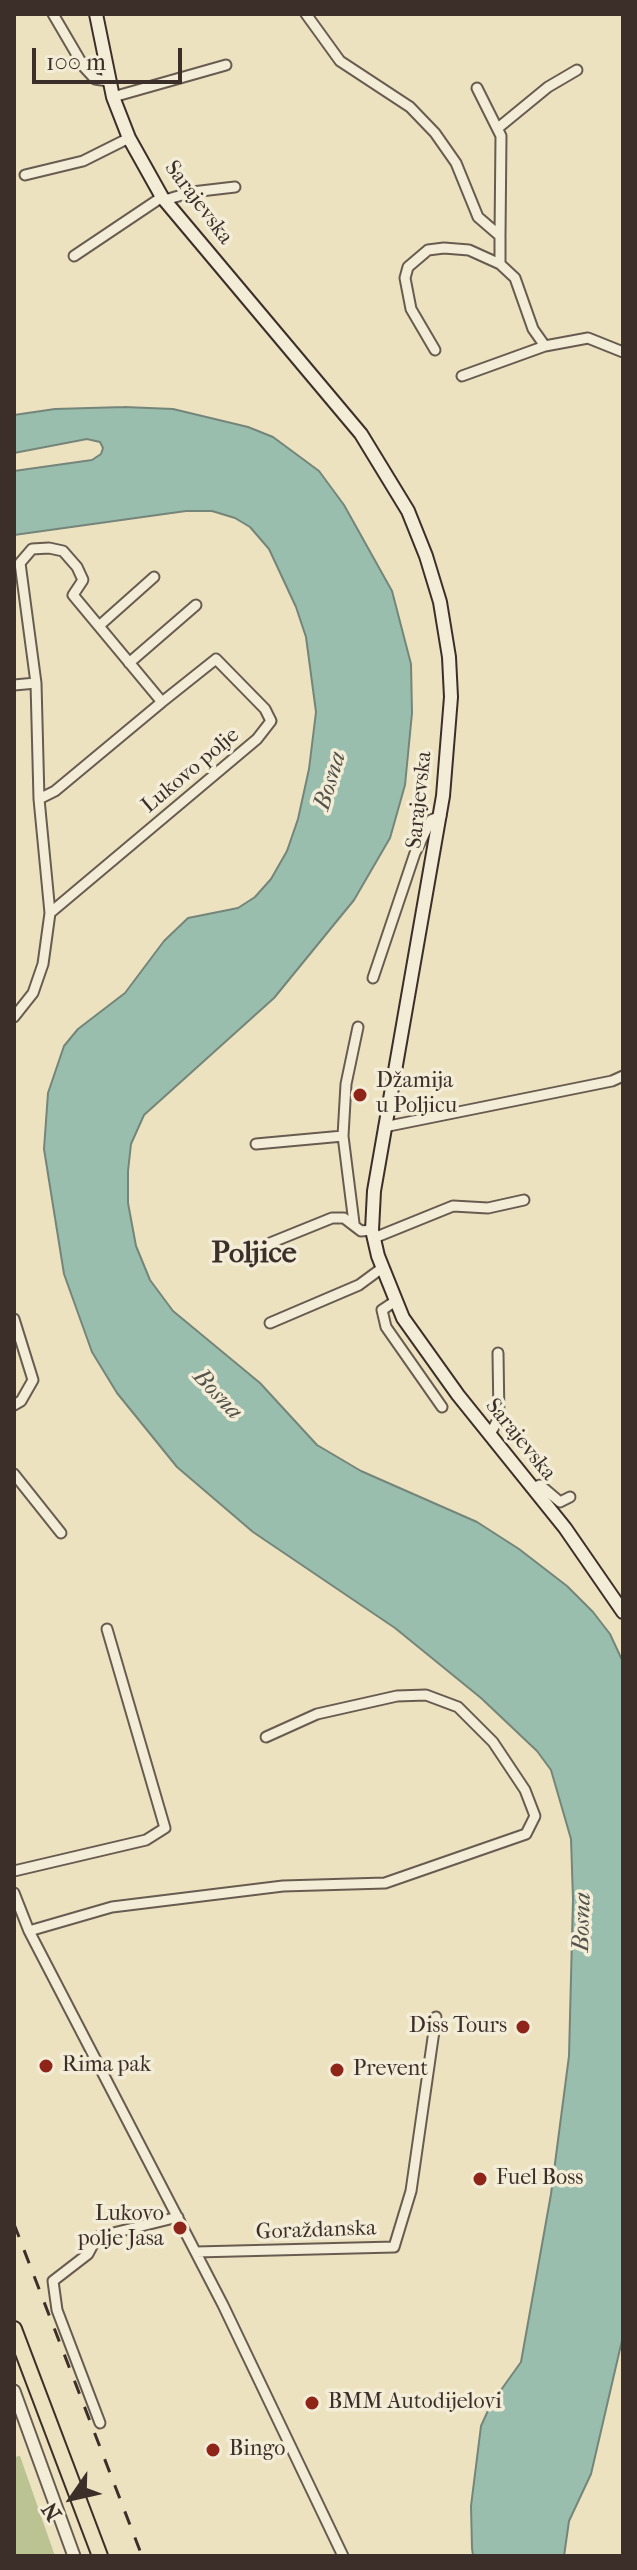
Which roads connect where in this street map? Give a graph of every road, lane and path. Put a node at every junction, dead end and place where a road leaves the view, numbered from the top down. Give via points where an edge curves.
1 (53, 14) edge
2 (96, 14) edge
3 (306, 14) edge
4 (226, 65) dead end
5 (577, 70) dead end
6 (108, 81) junction
7 (477, 88) dead end
8 (113, 97) junction
9 (498, 128) junction
10 (129, 138) junction
11 (25, 175) dead end
12 (235, 187) dead end
13 (164, 199) junction
14 (500, 236) junction
15 (74, 256) dead end
16 (500, 264) junction
17 (545, 346) junction
18 (435, 350) dead end
19 (623, 352) edge
20 (462, 376) dead end
21 (154, 577) dead end
22 (196, 605) dead end
23 (99, 626) junction
24 (129, 663) junction
25 (36, 683) junction
26 (14, 685) edge
27 (162, 702) junction
28 (39, 799) junction
29 (441, 816) junction
30 (50, 913) junction
31 (373, 978) dead end
32 (14, 1017) edge
33 (358, 1027) dead end
34 (623, 1076) edge
35 (384, 1127) junction
36 (343, 1136) junction
37 (256, 1144) dead end
38 (524, 1200) dead end
39 (354, 1223) junction
40 (373, 1234) junction
41 (238, 1256) dead end
42 (382, 1268) junction
43 (394, 1302) junction
44 (14, 1319) edge
45 (270, 1323) dead end
46 (498, 1353) dead end
47 (14, 1405) edge
48 (442, 1407) dead end
49 (490, 1434) junction
50 (14, 1474) edge
51 (533, 1488) junction
52 (570, 1497) dead end
53 (61, 1533) dead end
54 (623, 1612) edge
55 (107, 1629) dead end
56 (266, 1737) dead end
57 (14, 1871) edge
58 (14, 1893) edge
59 (29, 1931) junction
60 (436, 2017) dead end
61 (178, 2217) junction
62 (196, 2252) junction
63 (14, 2329) edge
64 (14, 2391) edge
65 (100, 2423) dead end
66 (74, 2556) edge
67 (100, 2556) edge
68 (343, 2556) edge

1 - 6 street via 84,67 95,79
2 - 6 main road, Sarajevska
3 - 14 street via 340,61 410,107 435,133 456,163 483,225
4 - 8 street
5 - 9 street
6 - 8 main road, Sarajevska
7 - 9 street
8 - 10 main road, Sarajevska
9 - 14 street
10 - 11 street via 83,161
10 - 13 main road, Sarajevska
12 - 13 street
13 - 15 street
13 - 29 main road, Sarajevska via 324,386 408,511 440,602 449,657 451,697
14 - 16 street
16 - 17 street via 515,278 533,329
16 - 18 street via 469,250 444,248 428,250 408,267 411,309
17 - 19 street via 588,338
17 - 20 street
21 - 23 street
22 - 24 street
23 - 24 street
23 - 25 street via 73,595 83,580 63,551 32,549 24,555 20,563
24 - 27 street
25 - 26 street
25 - 28 street
27 - 28 street, Lukovo polje
27 - 30 street, Lukovo polje via 216,659 271,721 257,739
28 - 30 street
29 - 31 street via 431,820 415,853
29 - 35 main road, Sarajevska
30 - 32 street via 33,993
33 - 36 street via 346,1084
34 - 35 street
35 - 40 main road, Sarajevska
36 - 37 street
36 - 39 street
38 - 40 street via 488,1208 453,1206
39 - 40 street
39 - 41 street via 332,1218
40 - 42 main road, Sarajevska
42 - 43 main road, Sarajevska
42 - 45 street via 359,1285
43 - 48 street via 382,1310 386,1327
43 - 49 main road, Sarajevska via 431,1360
44 - 47 street via 33,1380
46 - 49 street via 499,1418
49 - 51 main road, Sarajevska
50 - 53 street
51 - 52 street via 540,1485 560,1502
51 - 54 main road, Sarajevska
55 - 57 street via 165,1828 146,1840
56 - 59 street via 317,1714 426,1695 458,1707 493,1742 525,1790 535,1816 526,1834 385,1883 283,1886 112,1907
58 - 59 street
59 - 61 street
60 - 62 street, Goraždanska via 411,2191 394,2247
61 - 62 street
61 - 65 street via 97,2237 88,2254 53,2281 57,2310
62 - 68 street
63 - 67 highway
64 - 66 street

